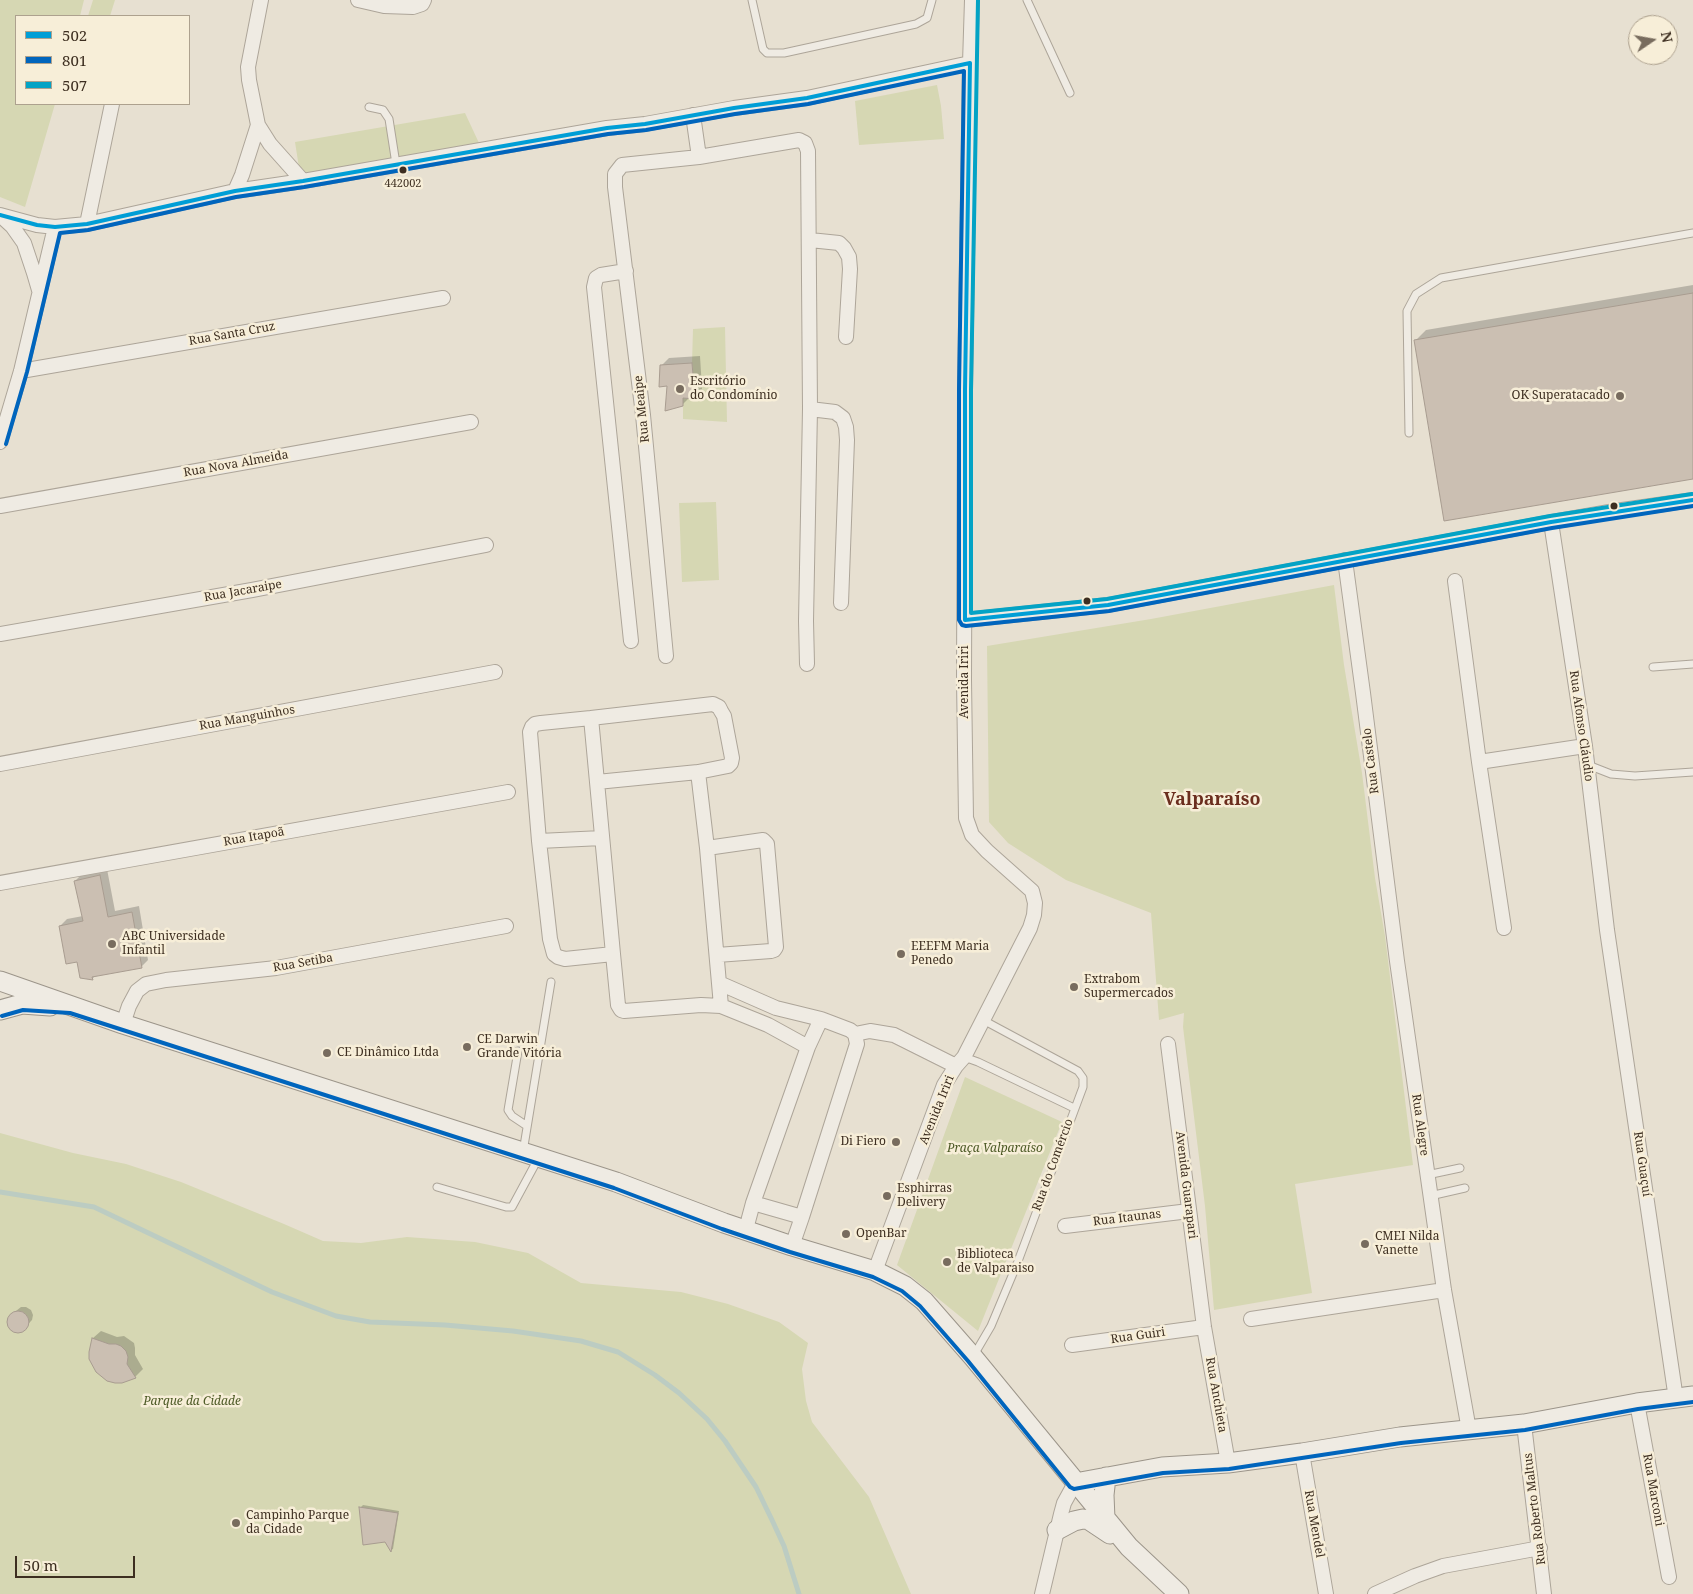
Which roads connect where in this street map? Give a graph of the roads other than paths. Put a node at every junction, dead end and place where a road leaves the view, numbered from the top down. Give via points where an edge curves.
1 (261, 0) edge
2 (358, 0) edge
3 (424, 0) edge
4 (752, 0) edge
5 (932, 0) edge
6 (972, 0) edge
7 (1027, 0) edge
8 (970, 62) junction
9 (1070, 93) dead end
10 (112, 105) edge
11 (369, 107) dead end
12 (693, 116) junction
13 (258, 125) junction
14 (700, 157) junction
15 (396, 164) junction
16 (303, 181) junction
17 (234, 191) junction
18 (0, 215) edge
19 (87, 224) junction
20 (55, 227) junction
21 (1693, 234) edge
22 (810, 240) junction
23 (626, 271) junction
24 (40, 294) junction
25 (443, 298) dead end
26 (846, 338) dead end
27 (22, 371) junction
28 (810, 409) junction
29 (471, 422) dead end
30 (1409, 433) dead end
31 (0, 442) edge
32 (1693, 500) edge
33 (0, 506) edge
34 (1551, 522) junction
35 (486, 546) dead end
36 (1345, 560) junction
37 (1455, 581) dead end
38 (841, 603) dead end
39 (965, 620) junction
40 (0, 634) edge
41 (631, 641) dead end
42 (666, 656) dead end
43 (807, 664) dead end
44 (1693, 664) edge
45 (1653, 667) dead end
46 (495, 672) dead end
47 (591, 718) junction
48 (1585, 746) junction
49 (1479, 762) junction
50 (0, 764) edge
51 (1587, 765) junction
52 (698, 772) junction
53 (1693, 772) edge
54 (597, 782) junction
55 (508, 792) dead end
56 (602, 838) junction
57 (539, 841) junction
58 (707, 848) junction
59 (0, 883) edge
60 (506, 926) dead end
61 (1504, 928) dead end
62 (1607, 930) joint
63 (613, 954) junction
64 (717, 956) junction
65 (1396, 961) joint
66 (0, 981) edge
67 (551, 982) dead end
68 (720, 983) junction
69 (720, 1006) junction
70 (71, 1007) junction
71 (0, 1010) edge
72 (821, 1019) junction
73 (983, 1020) junction
74 (123, 1024) junction
75 (855, 1034) junction
76 (1168, 1044) dead end
77 (808, 1047) junction
78 (518, 1051) dead end
79 (960, 1061) junction
80 (1074, 1108) junction
81 (527, 1126) junction
82 (531, 1155) junction
83 (1460, 1168) dead end
84 (1427, 1175) junction
85 (437, 1187) dead end
86 (1465, 1188) dead end
87 (1430, 1196) junction
88 (753, 1203) junction
89 (1190, 1211) junction
90 (802, 1217) junction
91 (1065, 1226) dead end
92 (746, 1229) junction
93 (792, 1246) junction
94 (875, 1271) junction
95 (1444, 1290) junction
96 (1251, 1319) dead end
97 (1204, 1327) junction
98 (1072, 1345) dead end
99 (973, 1357) junction
100 (1684, 1397) edge
101 (1637, 1403) junction
102 (1524, 1424) junction
103 (1469, 1430) junction
104 (1302, 1453) junction
105 (1228, 1462) junction
106 (1106, 1477) junction
107 (1076, 1484) junction
108 (1105, 1519) junction
109 (1057, 1530) junction
110 (1122, 1539) junction
111 (1540, 1548) junction
112 (1669, 1577) dead end
113 (1042, 1594) edge
114 (1179, 1594) edge
115 (1326, 1594) edge
116 (1375, 1594) edge
117 (1544, 1594) edge

1 - 13 street via 248,67
2 - 3 street via 384,6 413,7
4 - 5 lane via 763,49 767,53 784,53 916,24 927,18
6 - 8 street, Avenida Iriri
7 - 9 lane
8 - 12 street via 807,98
8 - 39 street, Avenida Iriri
10 - 19 street
11 - 15 lane via 383,110 389,119
12 - 14 street
12 - 15 street
13 - 16 street
13 - 17 street
14 - 22 street via 799,140 805,143 808,152
14 - 23 street, Rua Meaipe via 622,165 615,174
15 - 16 street
16 - 17 street
17 - 19 street
18 - 20 street
18 - 24 street via 24,243
19 - 20 street
20 - 24 street
21 - 30 lane via 1442,278 1416,294 1407,311
22 - 26 street via 839,243 849,258
22 - 28 street
23 - 41 street via 601,275 596,278 594,287
23 - 42 street, Rua Meaipe
24 - 27 street
25 - 27 street, Rua Santa Cruz
27 - 31 street
28 - 38 street via 835,412 843,418 846,427
28 - 43 street
29 - 33 street, Rua Nova Almeida
32 - 34 street
34 - 36 street
34 - 48 street, Rua Afonso Cláudio
35 - 40 street, Rua Jacaraipe
36 - 39 street via 1108,604
36 - 65 street, Rua Castelo
37 - 49 street
39 - 73 street, Avenida Iriri via 966,818 972,834 986,851 1032,891 1035,903 1030,928
44 - 45 lane
46 - 50 street, Rua Manguinhos
47 - 52 street via 713,704 719,707 724,716 731,763
47 - 54 street
47 - 57 street via 540,722 532,727
48 - 49 street
48 - 51 street, Rua Afonso Cláudio
49 - 61 street
51 - 53 lane via 1611,774 1635,776
51 - 62 street, Rua Afonso Cláudio
52 - 54 street
52 - 58 street
54 - 56 street
55 - 59 street, Rua Itapoã
56 - 57 street
56 - 63 street
57 - 63 street via 554,954 565,959
58 - 64 street
58 - 64 street via 763,840 768,854 776,947 774,950
60 - 74 street, Rua Setiba via 276,968 146,984 137,991
62 - 100 street, Rua Guaçuí
63 - 69 street via 621,1010 701,1004
64 - 68 street
65 - 84 street, Rua Alegre
66 - 70 street
67 - 81 lane
68 - 69 street
68 - 72 street via 776,1008
69 - 77 street via 768,1025
70 - 71 street via 22,1004
70 - 74 street
72 - 75 street
72 - 77 street
73 - 79 street, Avenida Iriri
73 - 80 lane, Rua do Comércio via 1081,1074 1083,1087
74 - 82 street
75 - 79 street via 894,1035
75 - 90 street via 858,1044
76 - 89 street, Avenida Guarapari
77 - 88 street
78 - 81 lane via 508,1110
79 - 80 lane via 978,1062
79 - 94 street, Avenida Iriri via 944,1085
80 - 99 lane, Rua do Comércio via 1013,1273 991,1326
81 - 82 lane
82 - 85 lane via 512,1207
82 - 92 street
83 - 84 lane
84 - 87 street, Rua Alegre
86 - 87 lane
87 - 95 street, Rua Alegre
88 - 90 street
88 - 92 street
89 - 91 street, Rua Itaunas
89 - 97 street, Avenida Guarapari
90 - 93 street
92 - 93 street
93 - 94 street
94 - 99 street via 905,1286 924,1301
95 - 96 street
95 - 103 street, Rua Alegre
97 - 98 street, Rua Guiri
97 - 105 street, Rua Anchieta
99 - 107 street
100 - 101 street
101 - 102 street
101 - 112 street, Rua Marconi
102 - 103 street
102 - 111 street, Rua Roberto Maltus
103 - 104 street
104 - 105 street
104 - 115 street, Rua Mendel
105 - 106 street via 1162,1467
106 - 107 street
106 - 108 street
107 - 108 street
107 - 109 street via 1064,1503
108 - 110 street
109 - 110 street via 1083,1519
109 - 113 street
110 - 114 street
111 - 116 street via 1444,1566
111 - 117 street, Rua Roberto Maltus

